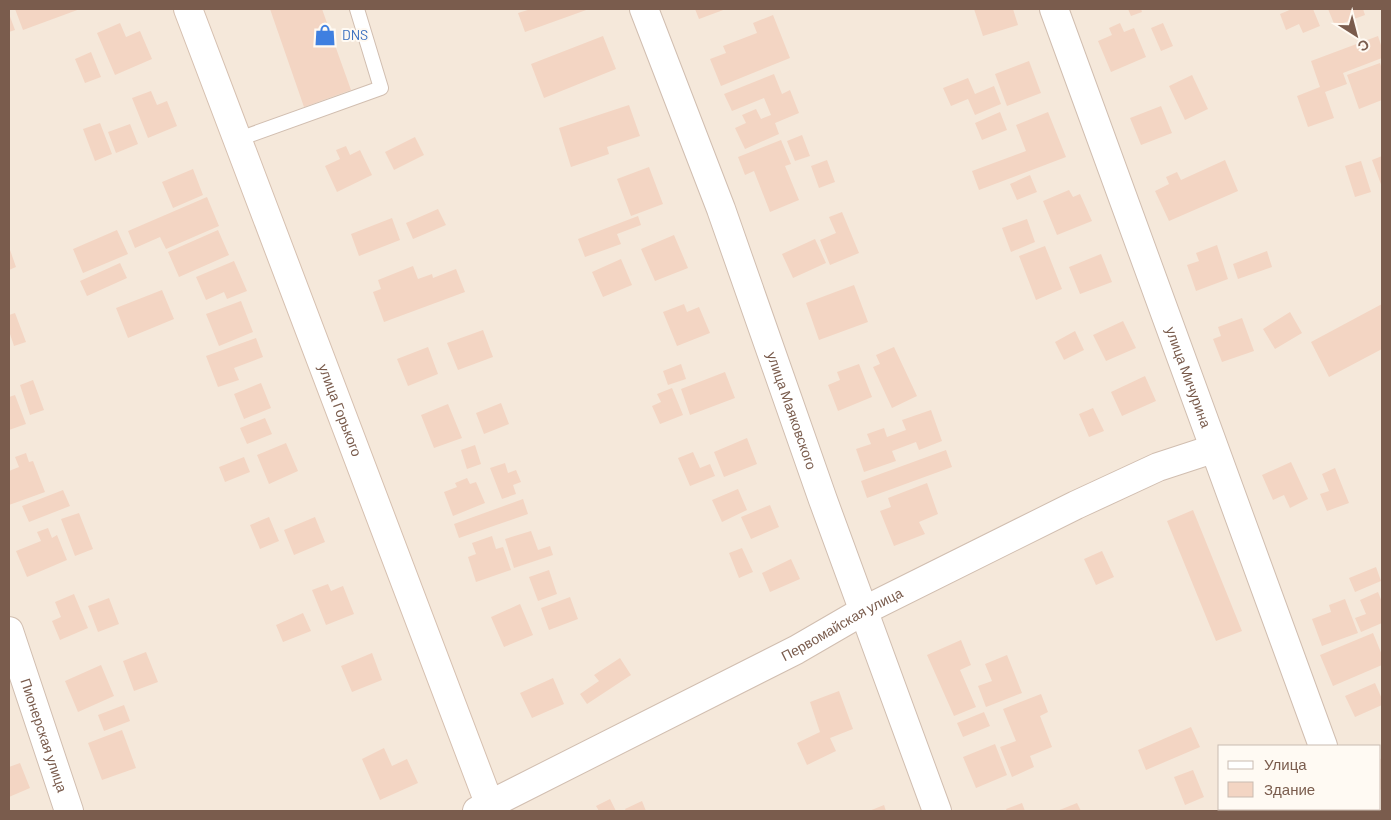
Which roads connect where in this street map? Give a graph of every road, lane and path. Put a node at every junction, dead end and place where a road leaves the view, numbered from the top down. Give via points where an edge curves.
1 (188, 9) edge
2 (357, 9) edge
3 (644, 9) edge
4 (1054, 9) edge
5 (236, 140) junction
6 (1213, 448) junction
7 (865, 610) junction
8 (9, 631) edge
9 (1323, 745) edge
10 (486, 809) edge
11 (69, 811) edge
12 (937, 811) edge

1 - 5 street, улица Горького
2 - 5 lane via 381,88
3 - 7 street, улица Маяковского via 721,209 822,500
4 - 6 street, улица Мичурина
5 - 10 street, улица Горького
6 - 7 street, Первомайская улица via 1158,467
6 - 9 street, улица Мичурина
7 - 10 street, Первомайская улица via 796,650
7 - 12 street, улица Маяковского
8 - 11 street, Пионерская улица

